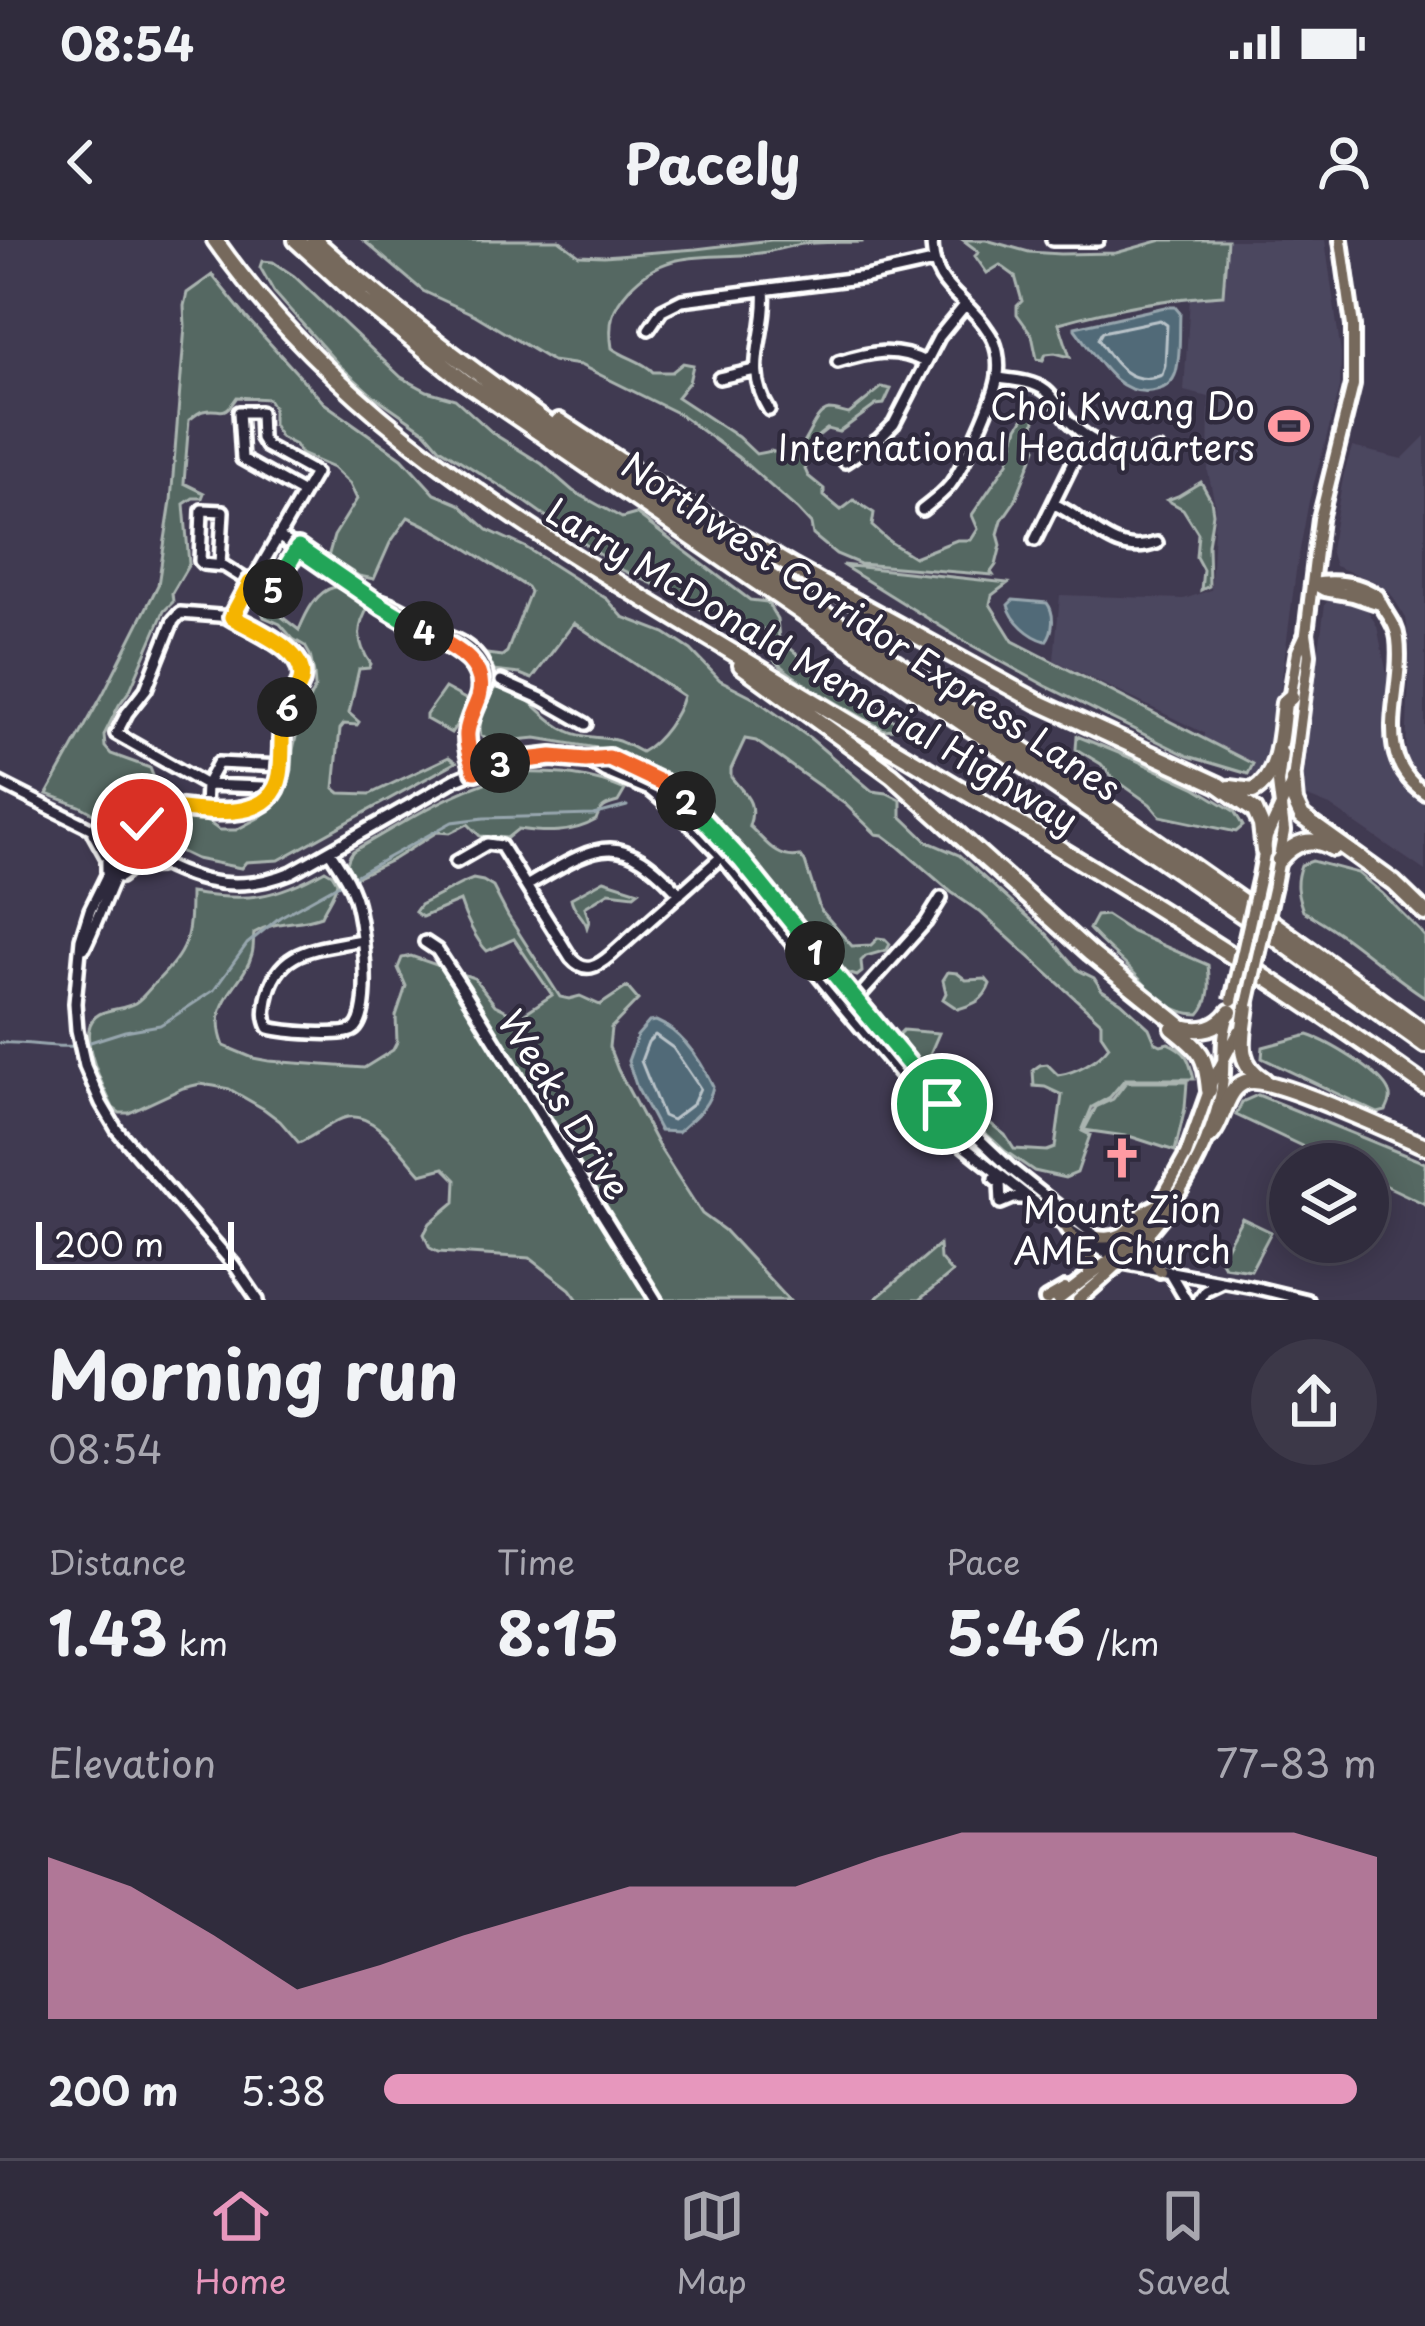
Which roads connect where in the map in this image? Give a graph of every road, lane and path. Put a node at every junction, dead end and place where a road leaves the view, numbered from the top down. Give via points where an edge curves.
1 (215, 240) edge
2 (296, 240) edge
3 (314, 240) edge
4 (932, 240) edge
5 (1052, 240) edge
6 (1098, 240) edge
7 (1341, 240) edge
8 (933, 262) junction
9 (764, 290) junction
10 (965, 305) junction
11 (649, 329) dead end
12 (838, 362) dead end
13 (925, 362) junction
14 (755, 370) junction
15 (719, 378) dead end
16 (998, 378) junction
17 (506, 394) junction
18 (769, 410) dead end
19 (1085, 436) junction
20 (1159, 451) dead end
21 (845, 462) dead end
22 (303, 493) junction
23 (1054, 504) junction
24 (922, 510) dead end
25 (278, 536) junction
26 (1035, 540) dead end
27 (1156, 543) dead end
28 (298, 548) junction
29 (1316, 553) junction
30 (220, 565) junction
31 (250, 583) junction
32 (1346, 583) junction
33 (1313, 584) junction
34 (372, 598) junction
35 (1380, 604) junction
36 (232, 617) junction
37 (1306, 633) junction
38 (710, 638) junction
39 (1291, 697) junction
40 (542, 699) dead end
41 (476, 708) junction
42 (586, 724) dead end
43 (280, 766) junction
44 (475, 771) junction
45 (1293, 780) junction
46 (0, 783) edge
47 (206, 785) junction
48 (1220, 785) junction
49 (1425, 793) edge
50 (272, 794) junction
51 (1282, 806) junction
52 (205, 809) junction
53 (90, 828) junction
54 (126, 846) junction
55 (1264, 851) junction
56 (330, 852) junction
57 (726, 852) junction
58 (1280, 860) junction
59 (456, 862) dead end
60 (165, 866) junction
61 (105, 881) junction
62 (526, 886) junction
63 (680, 894) junction
64 (941, 898) dead end
65 (98, 912) junction
66 (1425, 913) edge
67 (1425, 923) edge
68 (361, 940) junction
69 (425, 942) dead end
70 (1090, 952) junction
71 (81, 953) junction
72 (856, 1000) junction
73 (1236, 1005) junction
74 (845, 1010) junction
75 (1425, 1033) edge
76 (1425, 1045) edge
77 (1224, 1062) junction
78 (1272, 1084) junction
79 (1425, 1086) edge
80 (1209, 1090) junction
81 (1209, 1137) junction
82 (965, 1147) junction
83 (1425, 1147) edge
84 (1027, 1198) junction
85 (1157, 1205) junction
86 (1066, 1227) junction
87 (1149, 1234) junction
88 (1097, 1237) junction
89 (1121, 1257) junction
90 (1165, 1272) junction
91 (1086, 1278) junction
92 (1222, 1282) junction
93 (1076, 1294) edge
94 (258, 1300) edge
95 (656, 1300) edge
96 (1046, 1300) edge
97 (1058, 1300) edge
98 (1186, 1300) edge
99 (1198, 1300) edge
100 (1307, 1300) edge

1 - 38 highway, Larry McDonald Memorial Highway via 304,345 407,440 507,513
2 - 76 highway, Northwest Corridor Express Lanes via 464,381
3 - 17 highway, Larry McDonald Memorial Highway
4 - 8 street
5 - 6 street
7 - 29 main road via 1354,368
8 - 9 street
8 - 10 street
9 - 11 street via 675,302
9 - 14 street
10 - 13 street
10 - 16 street via 992,338
12 - 13 street via 881,351
13 - 21 street via 894,424
14 - 15 street
14 - 18 street
16 - 19 street via 1045,390
16 - 24 street via 953,480
17 - 48 highway via 740,537 1038,702
17 - 75 highway, Larry McDonald Memorial Highway
19 - 20 street via 1135,456
19 - 23 street
22 - 22 street via 242,459 238,412 260,412 266,446 315,473
22 - 25 street
23 - 26 street
23 - 27 street via 1112,543
25 - 28 street
25 - 31 street
28 - 31 street via 270,595
28 - 34 street
29 - 32 main road
29 - 33 main road
30 - 30 street via 200,561 202,510 223,511
30 - 31 street
31 - 36 street
32 - 33 main road
32 - 35 main road via 1372,592
33 - 35 main road
33 - 37 main road
34 - 41 street via 470,660 481,679
34 - 41 street via 472,650 488,689
35 - 49 main road via 1398,639 1396,757
36 - 43 street via 300,664 300,684 282,721
36 - 47 street via 176,616 146,689 116,734
37 - 39 main road
37 - 45 main road
38 - 70 highway via 905,786
38 - 79 highway, Larry McDonald Memorial Highway via 1235,956
39 - 48 highway via 1267,781 1246,792
39 - 51 main road
40 - 42 street
41 - 44 street via 467,737
43 - 47 street via 218,763
43 - 50 street
44 - 56 street
44 - 57 street via 537,758 609,758 670,787 703,816
45 - 51 main road
45 - 66 highway via 1302,817
46 - 53 street
47 - 50 street
47 - 52 street
48 - 55 highway via 1256,812
50 - 52 street via 250,809
51 - 55 main road
51 - 58 main road
52 - 54 street via 140,811
53 - 54 street
53 - 61 street via 107,858
54 - 60 street
54 - 61 street
54 - 65 street
55 - 73 main road, bridge
56 - 60 street via 243,885
56 - 68 street via 355,896
57 - 63 street
57 - 72 street
57 - 74 street
58 - 67 highway via 1300,842 1326,844
58 - 73 main road, bridge
59 - 62 street via 497,844
60 - 65 street via 125,871
61 - 71 street
62 - 63 street via 580,854 620,850
62 - 63 street via 571,958 586,968 601,964
64 - 72 street via 899,959
65 - 71 street
68 - 68 street via 365,982 355,1029 269,1028 268,992 286,960
69 - 95 street, Weeks Drive via 450,969
70 - 73 highway via 1182,1027 1207,1029
70 - 80 highway via 1198,1048
71 - 94 street via 77,1030 101,1102
72 - 74 street
72 - 88 street via 980,1142
73 - 77 main road
73 - 77 main road via 1236,1040
73 - 78 highway via 1245,1063
74 - 82 street
77 - 80 main road
77 - 81 main road
78 - 81 highway via 1249,1081 1235,1089
78 - 83 highway
80 - 85 main road
81 - 87 main road
82 - 84 street
82 - 84 street via 1000,1183 1001,1203
84 - 86 street
85 - 88 main road via 1121,1236
85 - 89 main road
86 - 89 street
86 - 91 main road via 1091,1258
87 - 89 main road
87 - 90 main road via 1150,1253
88 - 89 street
89 - 90 street
89 - 91 main road
89 - 93 main road
90 - 92 street
90 - 98 street
91 - 93 main road
92 - 99 street
92 - 100 street
93 - 96 main road via 1064,1289
93 - 97 main road

